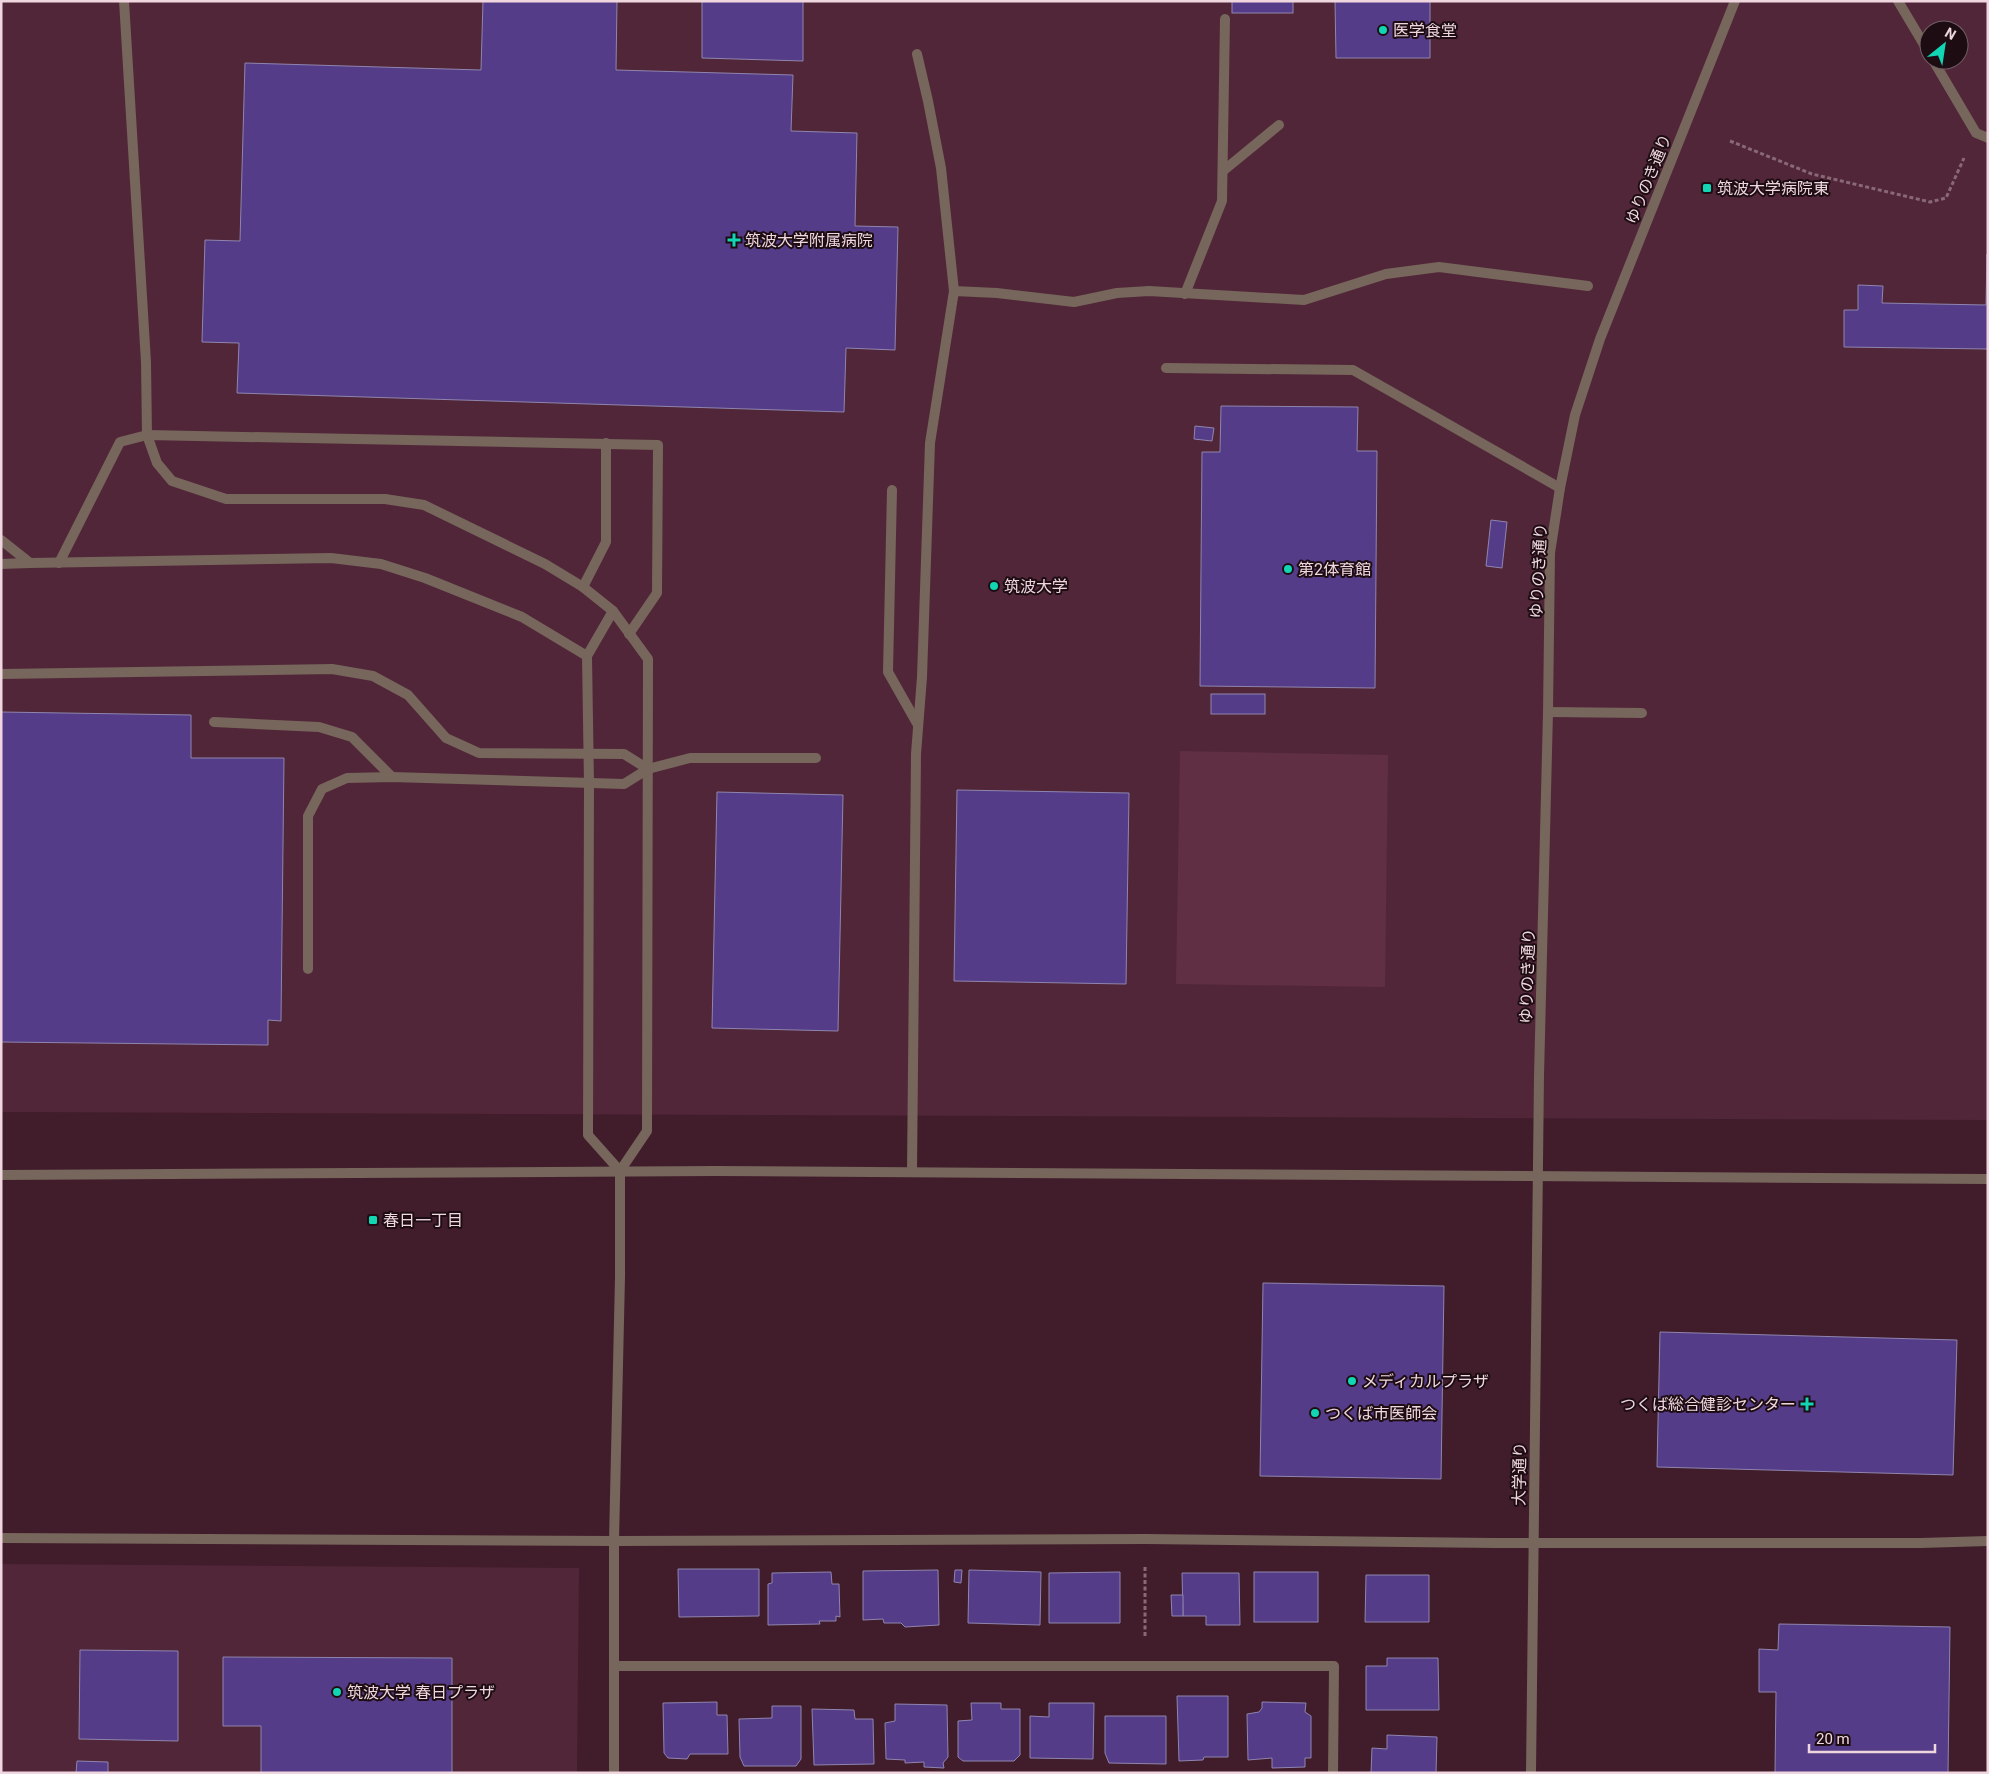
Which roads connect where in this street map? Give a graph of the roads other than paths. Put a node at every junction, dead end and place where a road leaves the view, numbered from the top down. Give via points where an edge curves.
1 (124, 1) edge
2 (1735, 1) edge
3 (1898, 1) edge
4 (1225, 19) dead end
5 (1919, 36) edge
6 (917, 54) dead end
7 (1939, 70) edge
8 (1279, 125) dead end
9 (1988, 138) edge
10 (1223, 171) junction
11 (1588, 286) dead end
12 (954, 291) junction
13 (1185, 294) junction
14 (1166, 368) dead end
15 (147, 435) junction
16 (606, 443) junction
17 (1560, 488) junction
18 (892, 490) dead end
19 (1, 540) edge
20 (30, 563) junction
21 (1, 564) edge
22 (59, 564) junction
23 (583, 587) junction
24 (613, 611) junction
25 (629, 634) junction
26 (587, 656) junction
27 (1, 674) edge
28 (1548, 712) junction
29 (1642, 713) dead end
30 (214, 722) dead end
31 (919, 726) junction
32 (589, 754) junction
33 (816, 758) dead end
34 (648, 769) junction
35 (392, 777) junction
36 (590, 784) junction
37 (308, 969) dead end
38 (620, 1171) junction
39 (912, 1172) junction
40 (1, 1175) edge
41 (1538, 1175) junction
42 (1988, 1179) edge
43 (1, 1538) edge
44 (1988, 1540) edge
45 (614, 1541) junction
46 (1534, 1542) junction
47 (614, 1666) junction
48 (614, 1773) edge
49 (1333, 1773) edge
50 (1531, 1773) edge

1 - 15 street via 146,362
2 - 17 street, ゆりのき通り via 1600,339 1575,415
3 - 5 street
4 - 10 street
6 - 12 street via 941,168
7 - 9 street via 1976,133
8 - 10 street
10 - 13 street via 1222,201
11 - 13 street via 1439,267 1386,274 1304,300
12 - 13 street via 1074,302 1117,293
12 - 31 street via 930,442
14 - 17 street via 1353,370
15 - 16 street
15 - 22 street via 120,442
15 - 23 street via 157,463 172,481 226,499 385,499 424,506 545,564
16 - 23 street via 606,542
16 - 25 street via 658,445 657,593
17 - 28 street, ゆりのき通り via 1550,553
18 - 31 street via 888,672
19 - 20 street
20 - 21 street
20 - 22 street
22 - 26 street via 331,558 381,564 522,617
23 - 24 street
24 - 25 street
24 - 26 street
25 - 34 street via 648,659
26 - 32 street
27 - 32 street via 332,668 373,676 408,695 446,738 479,754
28 - 29 street
28 - 41 street, ゆりのき通り
30 - 35 street via 318,727 352,737
31 - 39 street via 916,754
32 - 34 street via 624,754
32 - 36 street
33 - 34 street via 690,758
34 - 36 street via 624,784
34 - 38 street via 647,1131
35 - 36 street
35 - 37 street via 347,778 330,785 322,789 308,816
36 - 38 street via 588,1135
38 - 39 street
38 - 40 street
38 - 45 street
39 - 41 street
41 - 42 street
41 - 46 street, 大学通り
43 - 45 street
44 - 46 street via 1921,1543
45 - 46 street via 1145,1539
45 - 47 street
46 - 50 street, 大学通り
47 - 48 street
47 - 49 street via 1334,1666

